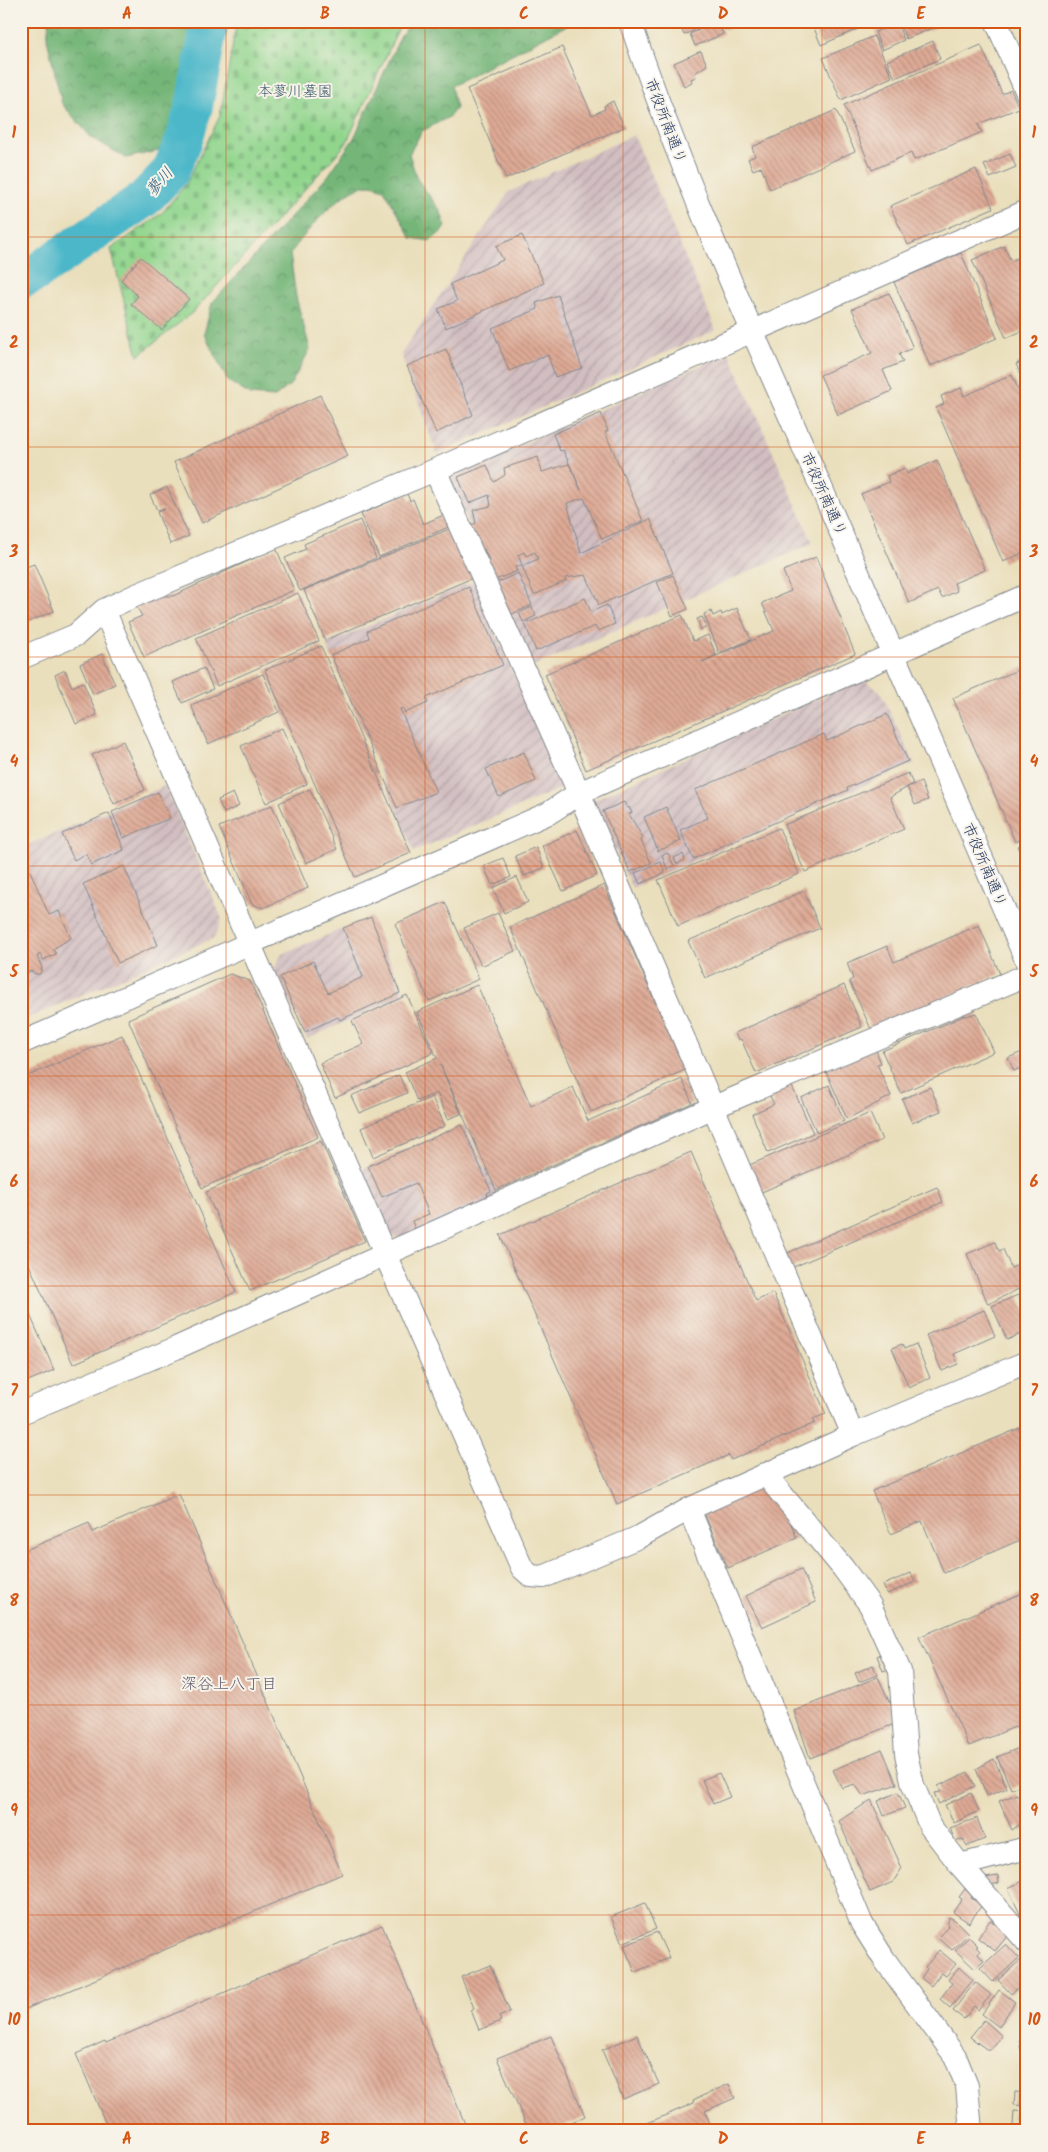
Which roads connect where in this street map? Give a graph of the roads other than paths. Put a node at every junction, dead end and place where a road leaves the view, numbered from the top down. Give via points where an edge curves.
1 (630, 21) edge
2 (996, 21) edge
3 (1027, 93) edge
4 (1027, 211) edge
5 (752, 332) junction
6 (435, 470) junction
7 (1027, 595) edge
8 (104, 610) junction
9 (895, 653) junction
10 (21, 658) edge
11 (579, 793) junction
12 (251, 944) junction
13 (1027, 962) edge
14 (1027, 975) edge
15 (21, 1043) edge
16 (714, 1107) junction
17 (384, 1253) junction
18 (1027, 1362) edge
19 (21, 1413) edge
20 (853, 1435) junction
21 (765, 1474) junction
22 (689, 1509) junction
23 (1027, 1848) edge
24 (960, 1865) junction
25 (1027, 1942) edge
26 (971, 2131) edge

1 - 5 street, 市役所南通り via 673,141
2 - 3 street
4 - 5 street
5 - 6 street
5 - 9 street, 市役所南通り
6 - 8 street
6 - 11 street
7 - 9 street
8 - 10 street via 76,635
8 - 12 street
9 - 11 street
9 - 13 street, 市役所南通り
11 - 12 street via 549,813
11 - 16 street
12 - 15 street
12 - 17 street
14 - 16 street
16 - 17 street
16 - 20 street
17 - 19 street via 176,1348
17 - 22 street via 522,1568 531,1576 543,1577 639,1537
18 - 20 street
20 - 21 street
21 - 22 street
21 - 24 street via 843,1568 879,1623 900,1671 906,1754 912,1785 930,1826
22 - 26 street via 862,1924 890,1968 949,2045 962,2070 968,2086
23 - 24 street
24 - 25 street

